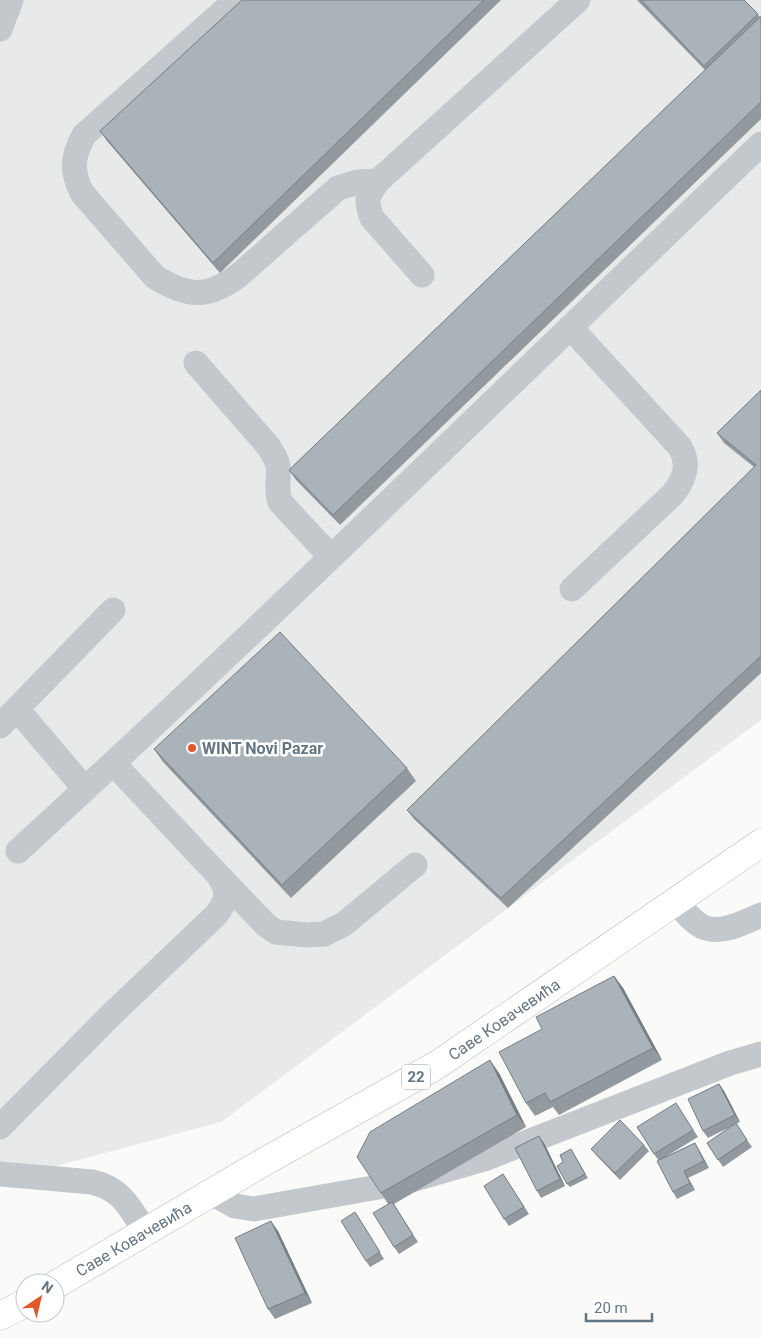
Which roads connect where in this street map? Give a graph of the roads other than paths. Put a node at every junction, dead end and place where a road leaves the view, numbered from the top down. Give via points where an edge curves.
1 (11, 0) edge
2 (236, 0) edge
3 (578, 0) edge
4 (0, 29) edge
5 (761, 144) edge
6 (378, 181) junction
7 (422, 275) dead end
8 (570, 327) junction
9 (196, 363) dead end
10 (330, 558) junction
11 (572, 589) dead end
12 (113, 610) dead end
13 (8, 717) edge
14 (113, 763) junction
15 (85, 789) junction
16 (761, 843) edge
17 (18, 851) dead end
18 (415, 865) dead end
19 (219, 876) junction
20 (676, 902) junction
21 (761, 915) edge
22 (761, 1054) edge
23 (0, 1126) edge
24 (0, 1174) edge
25 (212, 1193) junction
26 (145, 1231) junction
27 (65, 1279) edge
28 (15, 1308) edge
29 (0, 1316) edge

1 - 4 street
2 - 6 street via 84,135 74,159 76,181 82,193 155,277 184,292 200,292 215,290 240,275 338,188
3 - 6 street
5 - 8 street
6 - 7 street via 368,195 367,207 372,218
8 - 10 street
8 - 11 street via 680,446 686,465 684,477 673,494
9 - 10 street via 269,447 278,466 276,493 280,502
10 - 14 street
12 - 13 street
13 - 15 street
14 - 15 street
14 - 19 street
15 - 17 street
16 - 20 main road, Саве Ковачевића / 22
18 - 19 street via 344,924 324,934 307,935 276,932 266,926
19 - 23 street via 226,895 224,905 216,915
20 - 21 street via 689,916 709,928 730,928
20 - 25 main road, Саве Ковачевића / 22 via 437,1065
22 - 25 street via 730,1063 484,1159 401,1183 254,1209 235,1206
24 - 26 street via 104,1185 124,1199
25 - 26 main road, Саве Ковачевића / 22
26 - 27 main road, Саве Ковачевића / 22
28 - 29 main road

